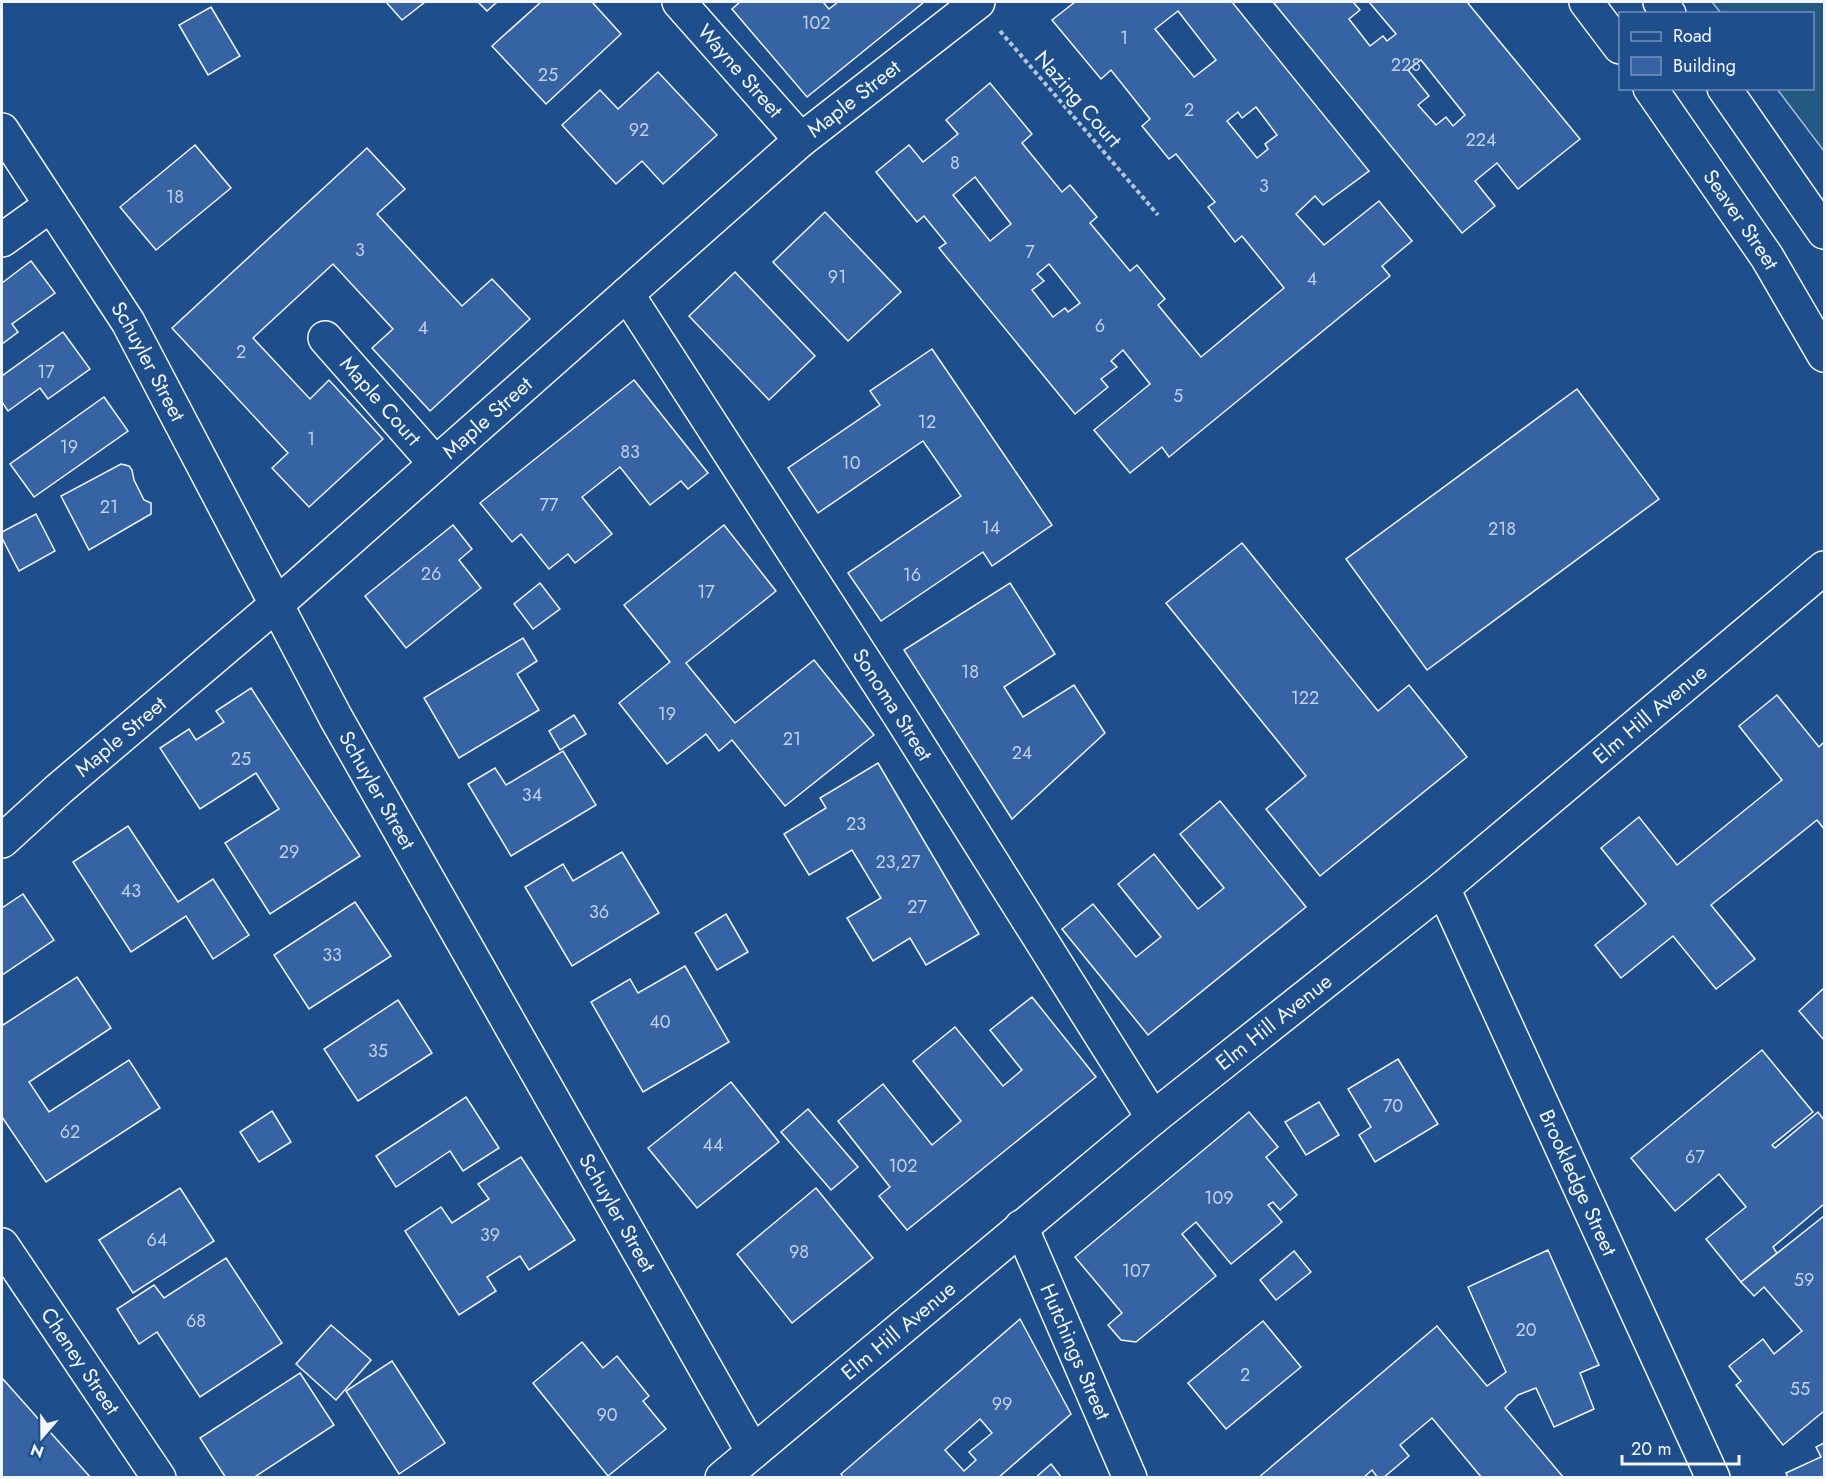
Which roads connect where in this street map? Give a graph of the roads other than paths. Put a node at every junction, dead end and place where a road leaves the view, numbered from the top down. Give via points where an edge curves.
1 (679, 2) edge
2 (977, 2) edge
3 (1586, 2) edge
4 (1619, 46) edge
5 (1651, 90) edge
6 (1725, 90) edge
7 (2, 130) edge
8 (801, 140) junction
9 (51, 205) junction
10 (1824, 232) edge
11 (2, 240) edge
12 (627, 294) junction
13 (325, 338) dead end
14 (1824, 355) edge
15 (435, 463) junction
16 (1824, 568) edge
17 (277, 604) junction
18 (2, 841) edge
19 (1443, 888) junction
20 (1153, 1118) junction
21 (1021, 1227) junction
22 (2, 1245) edge
23 (753, 1452) junction
24 (159, 1478) edge
25 (722, 1478) edge
26 (1130, 1478) edge
27 (1713, 1478) edge

1 - 8 street, Wayne Street
2 - 8 street, Maple Street
3 - 4 street
5 - 14 street, Seaver Street via 1767,257
6 - 10 street
7 - 9 street, Schuyler Street
8 - 12 street, Maple Street
9 - 11 street
9 - 17 street, Schuyler Street via 128,322
12 - 15 street, Maple Street
12 - 20 street, Sonoma Street via 900,716
13 - 15 street, Maple Court
15 - 17 street, Maple Street
16 - 19 street, Elm Hill Avenue
17 - 18 street, Maple Street
17 - 23 street, Schuyler Street via 336,718
19 - 20 street, Elm Hill Avenue
19 - 27 street, Brookledge Street
20 - 21 street, Elm Hill Avenue
21 - 23 street, Elm Hill Avenue
21 - 26 street, Hutchings Street
22 - 24 street, Cheney Street
23 - 25 street, Elm Hill Avenue

